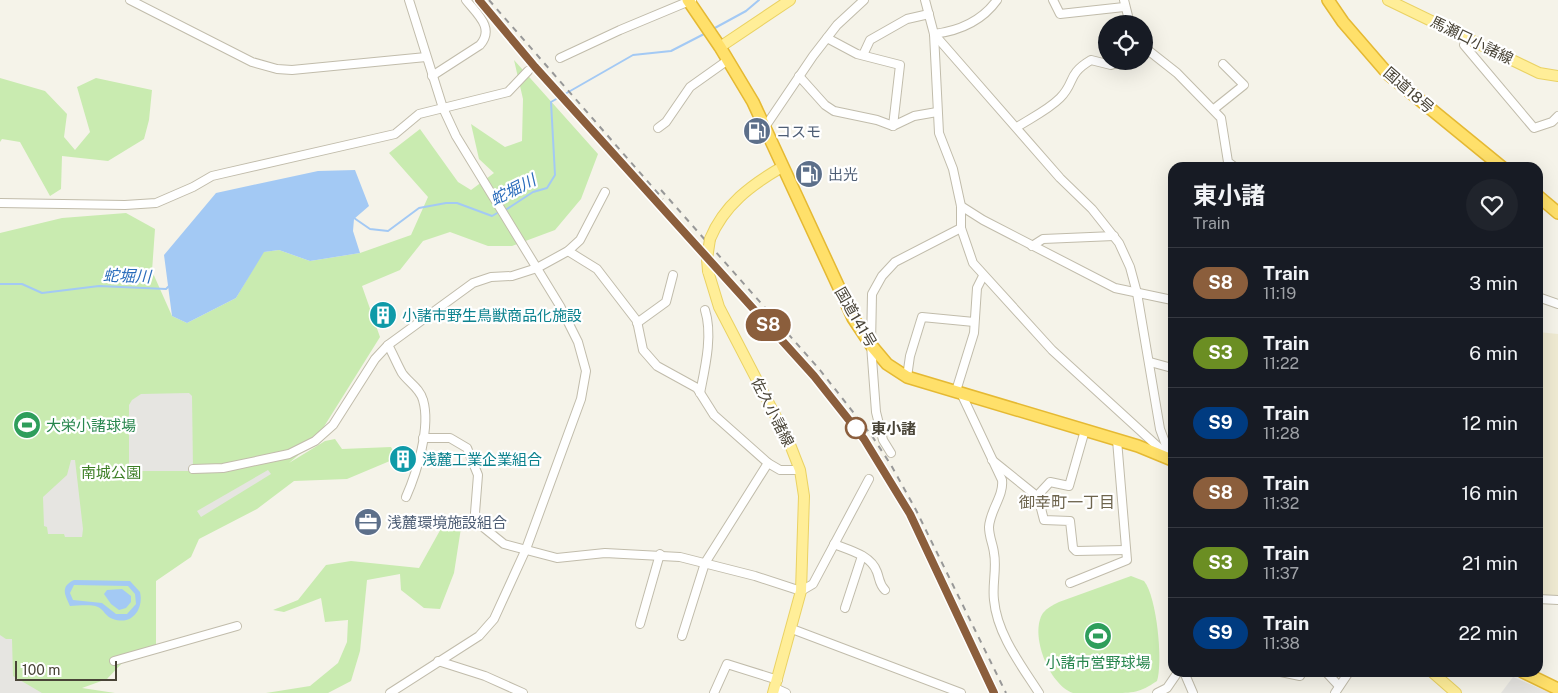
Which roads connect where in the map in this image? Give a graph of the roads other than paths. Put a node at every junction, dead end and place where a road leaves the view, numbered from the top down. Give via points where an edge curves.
1 (130, 0) edge
2 (409, 0) edge
3 (466, 0) edge
4 (790, 0) edge
5 (864, 0) edge
6 (925, 0) edge
7 (997, 0) edge
8 (1053, 0) edge
9 (1328, 0) edge
10 (1388, 0) edge
11 (690, 1) edge
12 (1124, 4) edge
13 (929, 14) junction
14 (934, 34) junction
15 (1467, 37) junction
16 (828, 38) junction
17 (720, 47) junction
18 (863, 55) junction
19 (1153, 56) edge
20 (426, 57) junction
21 (560, 58) dead end
22 (728, 60) junction
23 (1098, 62) edge
24 (1223, 64) dead end
25 (528, 71) dead end
26 (432, 76) junction
27 (799, 76) junction
28 (1558, 76) edge
29 (443, 108) junction
30 (1214, 109) junction
31 (937, 112) junction
32 (1558, 116) edge
33 (893, 126) junction
34 (765, 127) junction
35 (1017, 127) junction
36 (658, 128) dead end
37 (1228, 162) edge
38 (1495, 162) edge
39 (782, 167) junction
40 (605, 192) dead end
41 (1543, 200) edge
42 (0, 203) edge
43 (961, 206) junction
44 (1558, 213) edge
45 (961, 228) junction
46 (1114, 236) junction
47 (1032, 246) junction
48 (568, 251) junction
49 (537, 268) junction
50 (673, 275) dead end
51 (983, 276) junction
52 (1137, 293) junction
53 (1168, 299) edge
54 (1543, 299) edge
55 (1558, 304) edge
56 (705, 310) dead end
57 (974, 322) junction
58 (638, 323) junction
59 (388, 345) junction
60 (870, 345) junction
61 (1150, 362) junction
62 (1168, 367) edge
63 (907, 377) junction
64 (959, 392) junction
65 (700, 393) junction
66 (1085, 430) junction
67 (423, 438) junction
68 (1117, 440) junction
69 (1168, 451) edge
70 (891, 453) dead end
71 (1168, 456) edge
72 (1168, 458) edge
73 (992, 460) junction
74 (768, 463) junction
75 (192, 469) dead end
76 (800, 470) junction
77 (869, 479) dead end
78 (1037, 496) junction
79 (406, 497) dead end
80 (834, 544) junction
81 (526, 549) junction
82 (1126, 550) junction
83 (660, 554) junction
84 (862, 556) junction
85 (706, 563) junction
86 (1070, 583) dead end
87 (885, 590) dead end
88 (801, 591) junction
89 (1543, 599) edge
90 (1558, 600) edge
91 (845, 608) dead end
92 (640, 624) dead end
93 (237, 626) dead end
94 (792, 629) junction
95 (682, 636) dead end
96 (114, 661) dead end
97 (438, 661) junction
98 (1175, 677) edge
99 (1186, 677) edge
100 (1329, 677) edge
101 (1345, 677) edge
102 (1438, 677) edge
103 (1533, 677) edge
104 (775, 687) edge
105 (1337, 689) edge
106 (1558, 689) edge
107 (1167, 690) edge
108 (390, 693) edge
109 (524, 693) edge
110 (714, 693) edge
111 (786, 693) edge
112 (961, 693) edge
113 (1039, 693) edge
114 (1157, 693) edge
115 (1193, 693) edge
116 (1456, 693) edge

1 - 20 street via 252,62 277,69
2 - 20 street
3 - 26 street via 486,28 483,42
4 - 17 main road
5 - 16 street
6 - 13 street
7 - 14 street via 974,21 954,32
8 - 12 street via 1060,14
9 - 38 highway, 国道18号 via 1388,74
10 - 15 main road, 馬瀬口小諸線
11 - 17 highway, 国道141号
11 - 21 street
13 - 14 street
13 - 18 street via 907,19 870,40
14 - 31 street
14 - 35 street
15 - 28 main road, 馬瀬口小諸線 via 1539,73
15 - 32 street via 1464,46 1534,128 1552,122
16 - 18 street
16 - 27 street
17 - 22 highway, 国道141号
18 - 33 street via 900,64
19 - 30 street via 1177,73
20 - 26 street
22 - 34 highway, 国道141号
22 - 36 street via 690,87 666,122
23 - 35 street via 1091,60 1077,69 1066,92 1058,100
24 - 30 street via 1244,85
25 - 29 street via 502,94
26 - 29 street
27 - 33 street via 834,111
27 - 34 street
29 - 42 street via 419,114 395,134 212,176 193,188 156,202 126,205
29 - 49 street via 456,136
30 - 37 street via 1221,118
31 - 33 street via 914,116
31 - 43 street via 939,133 953,169
34 - 39 highway, 国道141号
35 - 46 street
39 - 60 highway, 国道141号
39 - 76 main road, 佐久小諸線, bridge via 740,196 718,221 710,239 707,260 719,307 789,442
40 - 48 street via 580,240
41 - 44 highway
43 - 45 street
43 - 47 street
45 - 51 street via 973,263
45 - 60 street via 895,262 882,276 872,294
46 - 47 street via 1042,239
46 - 52 street via 1130,268
47 - 52 street via 1115,288
48 - 49 street
48 - 58 street via 597,269
49 - 59 street via 473,283
49 - 81 street via 578,342 586,371 581,399
50 - 58 street via 666,302
51 - 57 street via 977,288
51 - 71 street via 1052,350
52 - 53 street
52 - 61 street
54 - 55 street
56 - 65 street via 708,319 706,366
57 - 63 street via 922,317
57 - 64 street
58 - 65 street via 643,350 657,366 697,388
59 - 67 street via 402,373 423,399
59 - 75 street via 375,359 334,425 315,441 289,454 222,468
60 - 63 highway, 国道141号 via 887,364
60 - 70 street via 876,412 883,440
61 - 62 street
61 - 69 street via 1160,430
63 - 64 highway, 国道141号
64 - 66 highway, 国道141号
64 - 73 street
65 - 74 street via 714,415
66 - 68 highway, 国道141号
66 - 78 street via 1069,486 1050,482
67 - 79 street via 415,478
67 - 81 street via 450,438 466,448 478,475 475,513 478,523 504,544
68 - 72 highway, 国道141号
68 - 82 street
73 - 78 street
73 - 113 street via 1003,487 989,526 995,554 996,616
74 - 76 street via 780,470
74 - 85 street
76 - 88 main road, 佐久小諸線 via 804,496
77 - 80 street
78 - 82 street via 1044,520 1070,520 1076,551
80 - 84 street
80 - 88 street via 813,584
81 - 83 street via 557,558 605,553
81 - 97 street via 494,620 479,636
82 - 86 street via 1127,560
83 - 85 street
83 - 92 street
84 - 87 street via 867,557 877,570 880,585
84 - 91 street
85 - 88 street
85 - 95 street
88 - 94 main road, 佐久小諸線
89 - 90 street
93 - 96 street
94 - 104 main road, 佐久小諸線
94 - 112 street
97 - 108 street
97 - 109 street
98 - 107 street
99 - 115 street
100 - 105 street
101 - 105 street
102 - 116 main road
103 - 106 highway
104 - 110 street via 727,664
104 - 111 street
107 - 114 street

